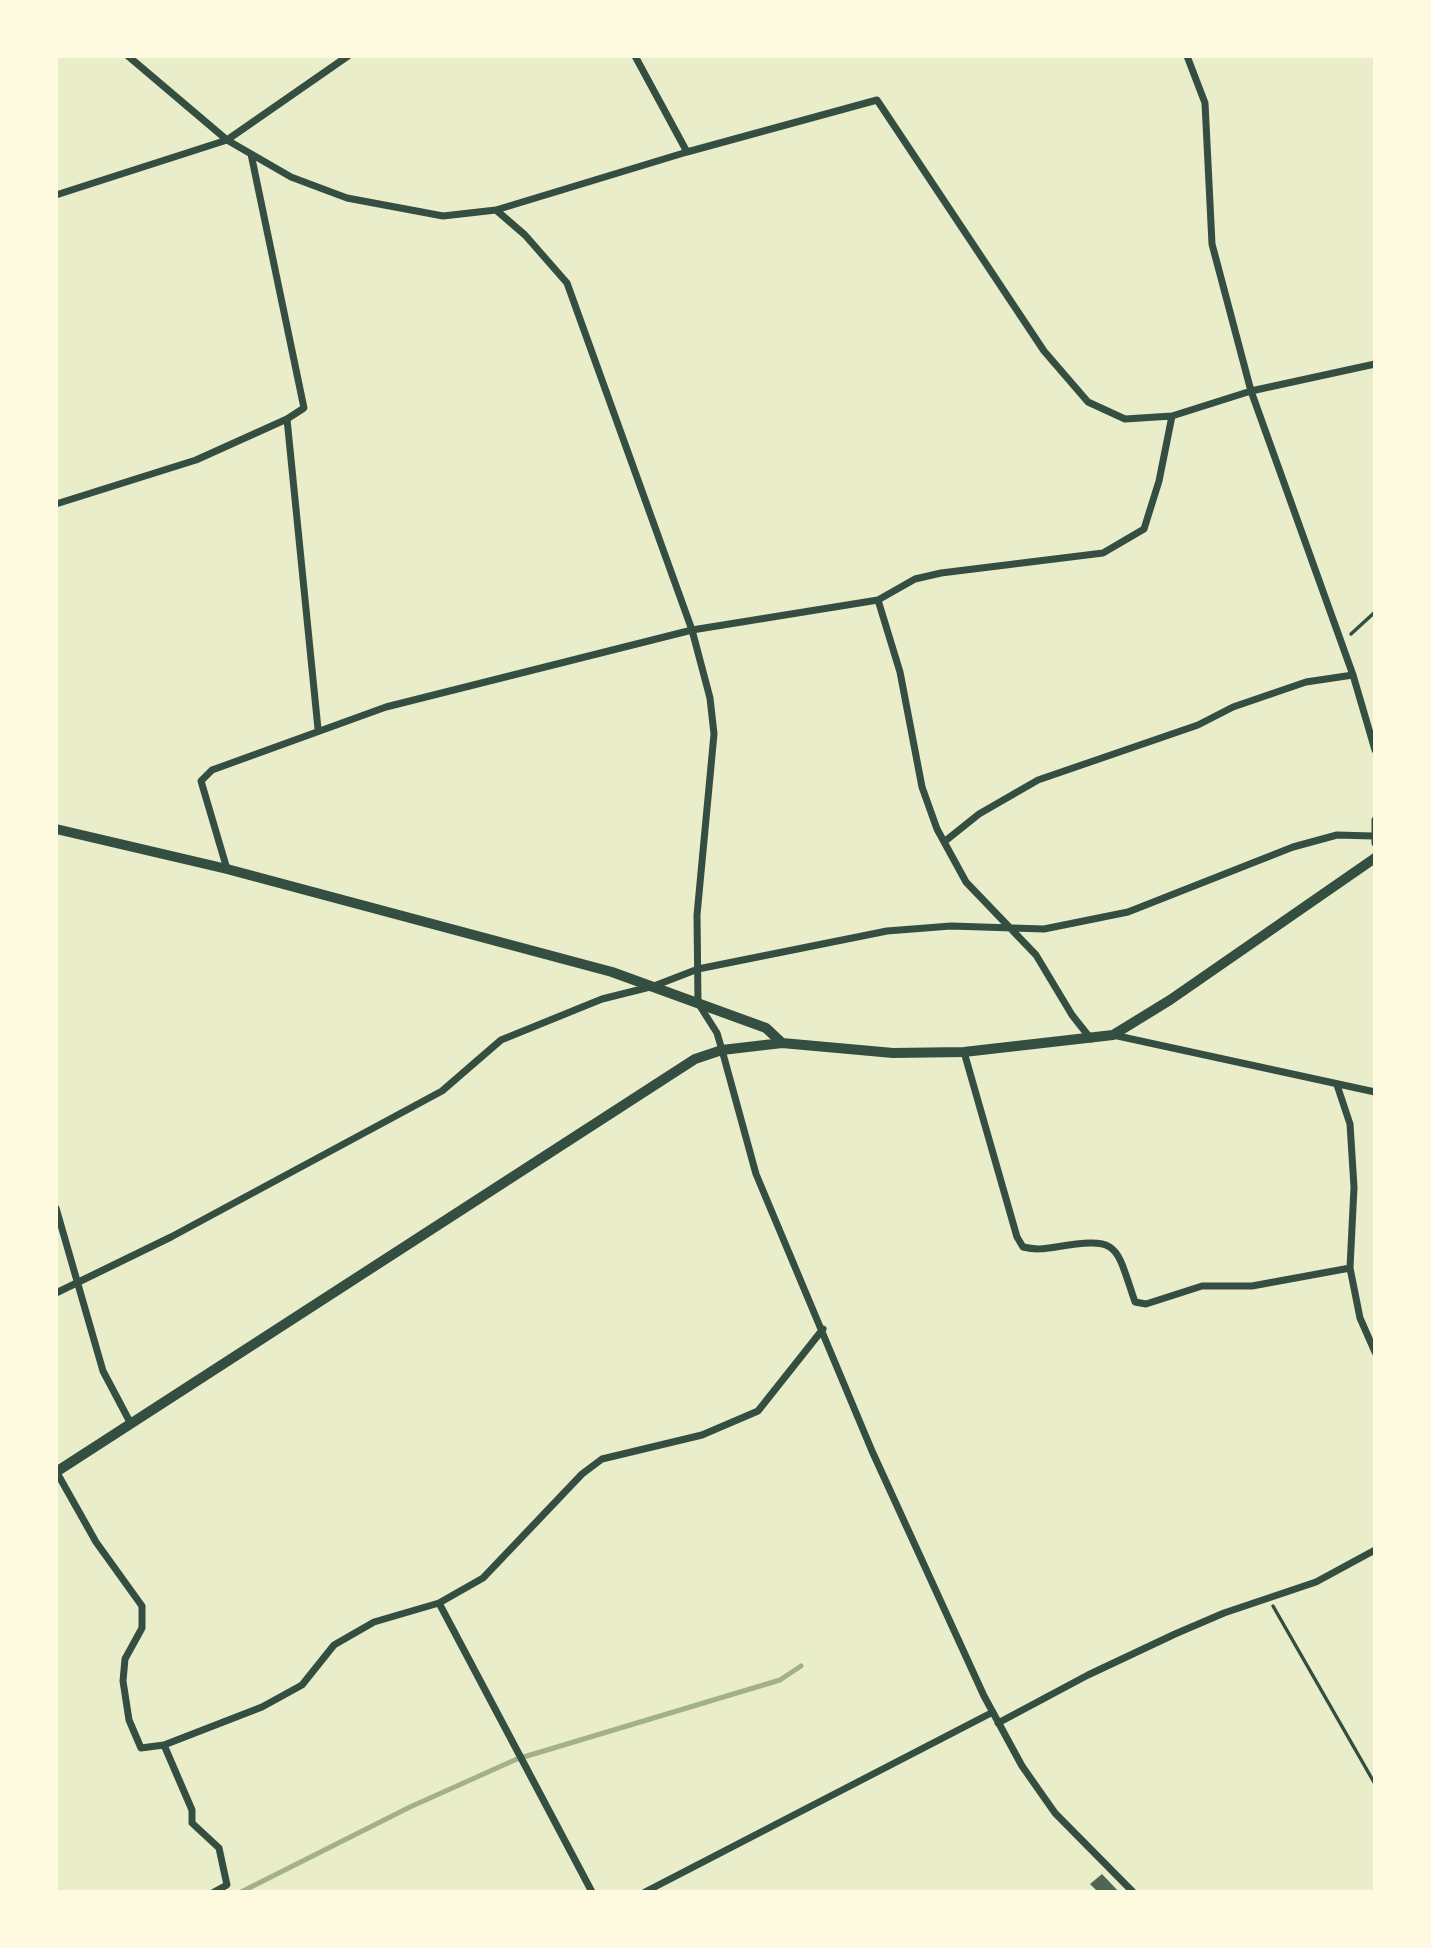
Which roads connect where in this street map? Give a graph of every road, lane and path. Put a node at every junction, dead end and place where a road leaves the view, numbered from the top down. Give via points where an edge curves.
1 (128, 56) edge
2 (348, 56) edge
3 (635, 56) edge
4 (1187, 56) edge
5 (227, 140) junction
6 (687, 152) junction
7 (251, 154) junction
8 (56, 195) edge
9 (496, 210) junction
10 (1375, 364) edge
11 (1251, 391) junction
12 (1171, 416) junction
13 (287, 419) junction
14 (56, 504) edge
15 (878, 600) junction
16 (1375, 612) edge
17 (692, 630) junction
18 (1342, 642) junction
19 (1353, 675) junction
20 (318, 729) junction
21 (1375, 750) edge
22 (1375, 820) edge
23 (56, 829) edge
24 (1374, 840) edge
25 (944, 842) junction
26 (1375, 858) edge
27 (227, 869) junction
28 (1006, 927) junction
29 (698, 969) junction
30 (654, 986) junction
31 (698, 1003) junction
32 (1113, 1035) junction
33 (1092, 1040) junction
34 (782, 1043) junction
35 (722, 1050) junction
36 (964, 1052) junction
37 (1338, 1085) junction
38 (1375, 1092) edge
39 (56, 1208) edge
40 (1350, 1268) junction
41 (77, 1282) junction
42 (56, 1293) edge
43 (823, 1329) junction
44 (1375, 1352) edge
45 (131, 1424) junction
46 (56, 1472) edge
47 (1375, 1550) edge
48 (1269, 1599) junction
49 (439, 1603) junction
50 (993, 1712) junction
51 (998, 1723) junction
52 (164, 1745) junction
53 (1375, 1784) edge
54 (228, 1889) edge
55 (214, 1892) edge
56 (592, 1892) edge
57 (645, 1892) edge
58 (1133, 1892) edge

1 - 5 street
2 - 5 street
3 - 6 street
4 - 11 street via 1205,103 1212,244
5 - 7 street
5 - 8 street
6 - 9 street
6 - 12 street via 877,100 1044,351 1088,402 1125,419
7 - 9 street via 291,177 347,198 443,216
7 - 13 street via 303,408
9 - 17 street via 567,283
10 - 11 street
11 - 12 street
11 - 18 street
12 - 15 street via 1144,529 1102,553 941,573 915,579
13 - 14 street via 196,460
13 - 20 street
15 - 17 street
15 - 25 street via 900,672 922,787
16 - 18 path
17 - 20 street via 387,707
17 - 29 street via 710,698 714,734 697,915
18 - 19 street
19 - 21 street
19 - 25 street via 1306,681 1198,725 1038,780 979,814
20 - 27 street via 212,770 201,781
22 - 24 street
23 - 27 main road
24 - 28 street via 1337,835 1293,847 1128,912 1044,929
25 - 28 street via 966,883
26 - 32 main road
27 - 30 main road
28 - 29 street via 887,931
28 - 33 street via 1036,956
29 - 30 street
29 - 31 street
30 - 31 main road
30 - 41 street via 602,999 501,1040 442,1091 171,1237
31 - 34 main road via 766,1028
31 - 35 street
32 - 33 main road
32 - 37 street
33 - 36 main road
34 - 35 main road
34 - 36 main road via 893,1053
35 - 43 street via 756,1174
35 - 45 main road via 695,1059 625,1101
36 - 40 street via 1023,1247 1034,1250 1097,1240 1111,1246 1120,1257 1135,1301 1146,1304 1202,1286 1252,1286
37 - 38 street
37 - 40 street via 1351,1137
39 - 41 street
40 - 44 street via 1360,1318
41 - 42 street
41 - 45 street via 103,1371
43 - 49 street via 758,1411 702,1435 602,1459 582,1474 483,1578
43 - 50 street via 872,1451
45 - 46 main road
46 - 52 street via 96,1542 142,1606 142,1628 125,1658 129,1720 141,1748
47 - 48 street via 1316,1582
48 - 51 street via 1224,1613 1150,1646
48 - 53 path
49 - 52 street via 374,1622 334,1646 302,1685 262,1707
49 - 56 street
50 - 51 street
50 - 57 street
51 - 58 street via 1055,1813
52 - 54 street via 192,1810 192,1823 219,1848
54 - 55 street

